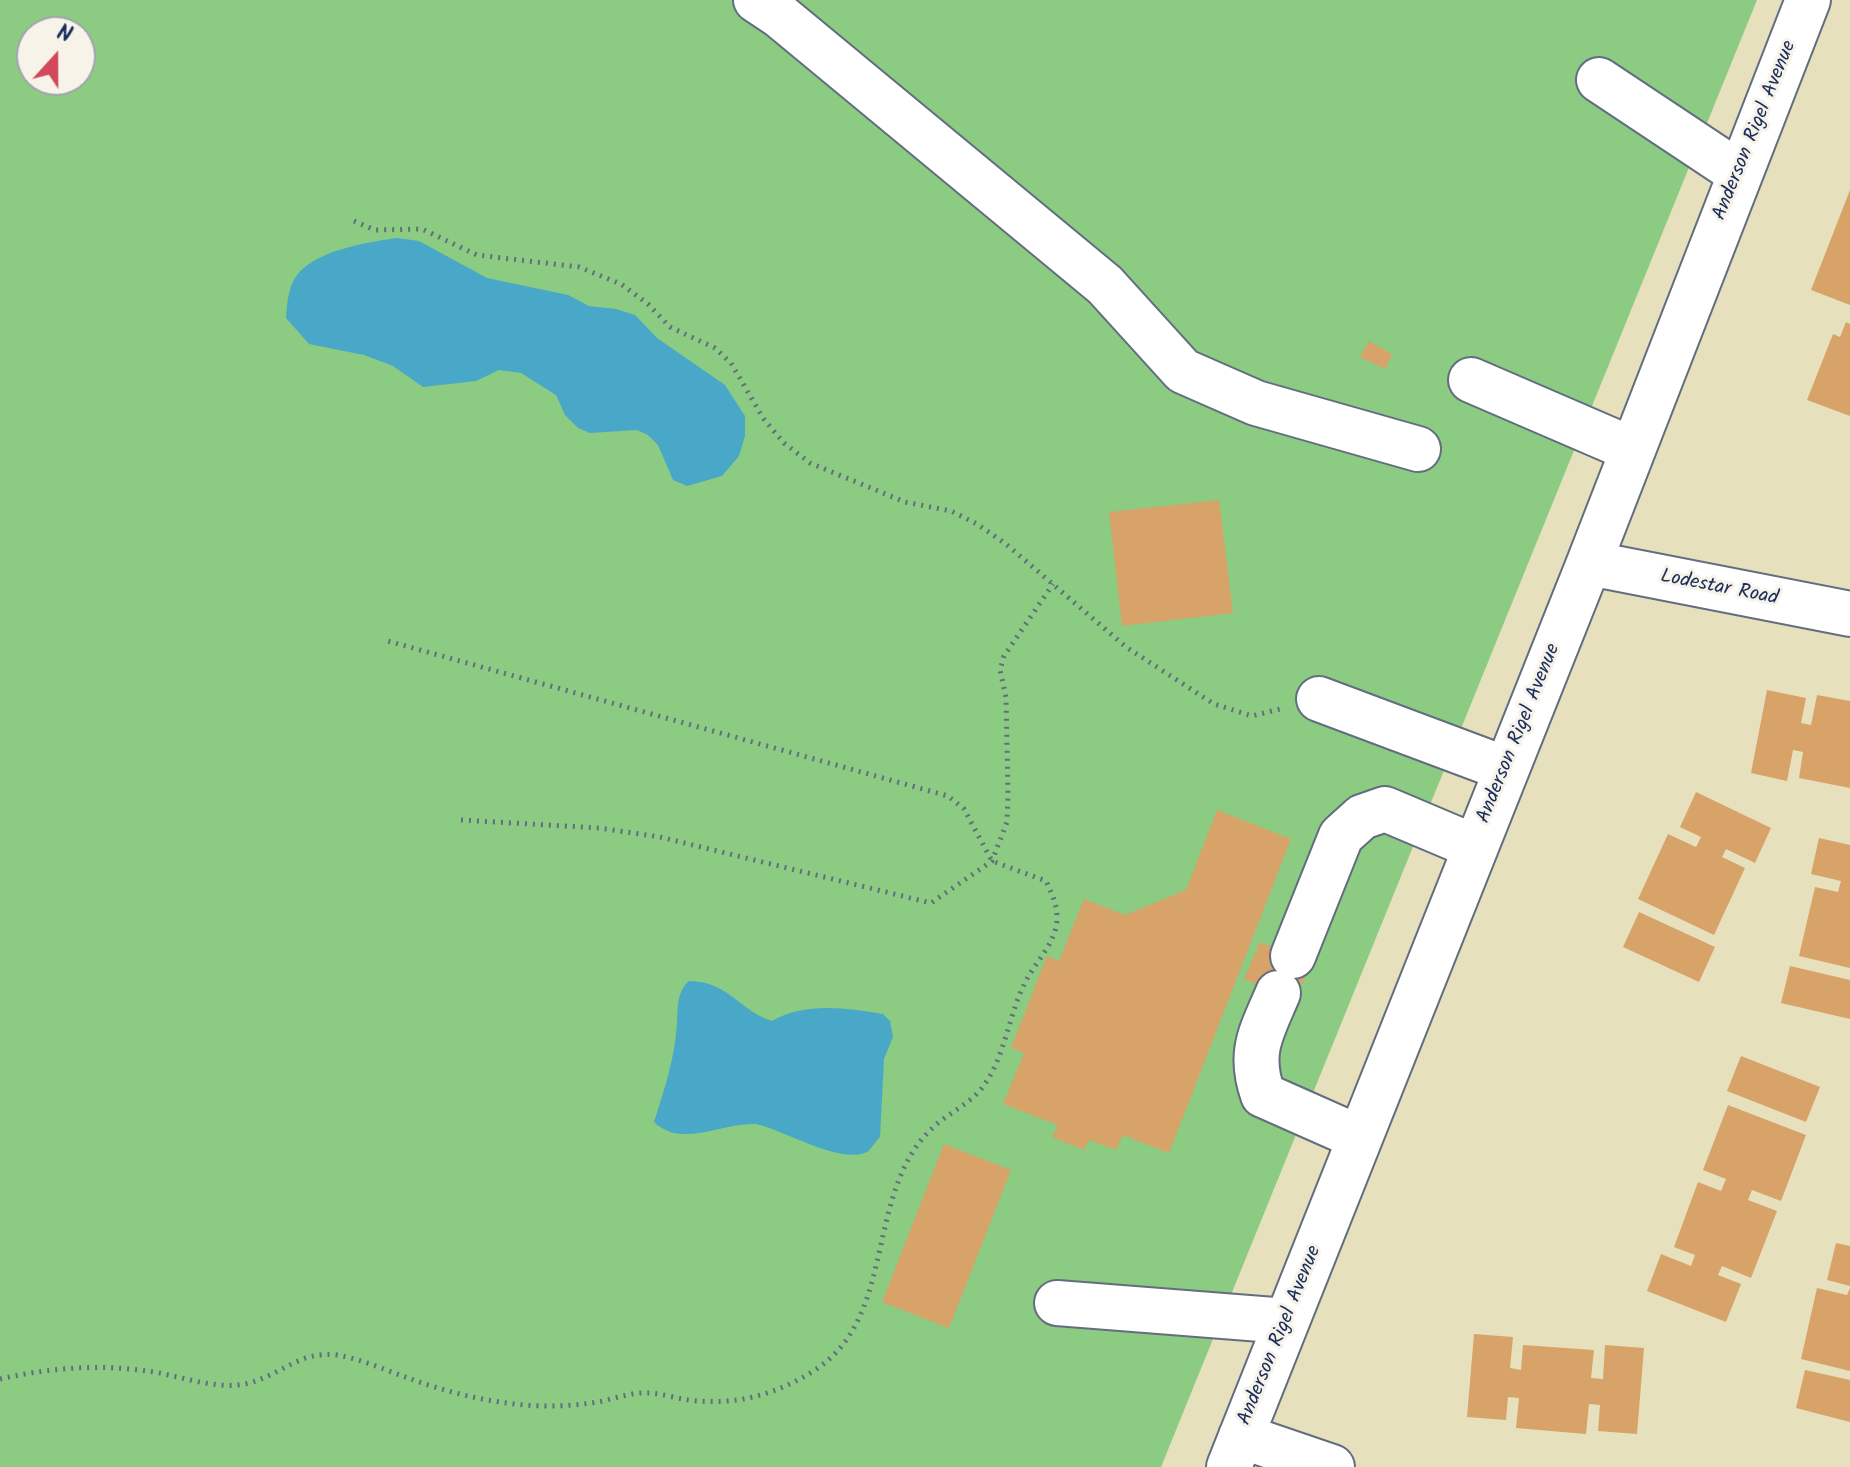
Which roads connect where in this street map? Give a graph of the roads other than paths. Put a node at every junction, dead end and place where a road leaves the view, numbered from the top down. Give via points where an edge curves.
1 (756, 0) edge
2 (1808, 0) edge
3 (1599, 80) dead end
4 (1739, 173) junction
5 (1471, 380) dead end
6 (1418, 449) dead end
7 (1631, 449) junction
8 (1589, 563) junction
9 (1850, 614) edge
10 (1319, 699) road end
11 (1506, 769) junction
12 (1475, 847) junction
13 (1360, 1138) junction
14 (1057, 1303) dead end
15 (1287, 1321) junction
16 (1235, 1452) edge
17 (1332, 1467) edge

1 - 6 street via 1105,285 1183,371 1256,403
2 - 4 street, Anderson Rigel Avenue
3 - 4 street
4 - 7 street, Anderson Rigel Avenue
5 - 7 street
7 - 8 street, Anderson Rigel Avenue
8 - 9 street, Lodestar Road
8 - 11 street, Anderson Rigel Avenue
10 - 11 street
11 - 12 street, Anderson Rigel Avenue
12 - 13 street, Anderson Rigel Avenue
12 - 13 street via 1385,809 1362,817 1341,836 1256,1046 1255,1072 1263,1095
13 - 15 street, Anderson Rigel Avenue
14 - 15 street
15 - 16 street, Anderson Rigel Avenue
16 - 17 street

